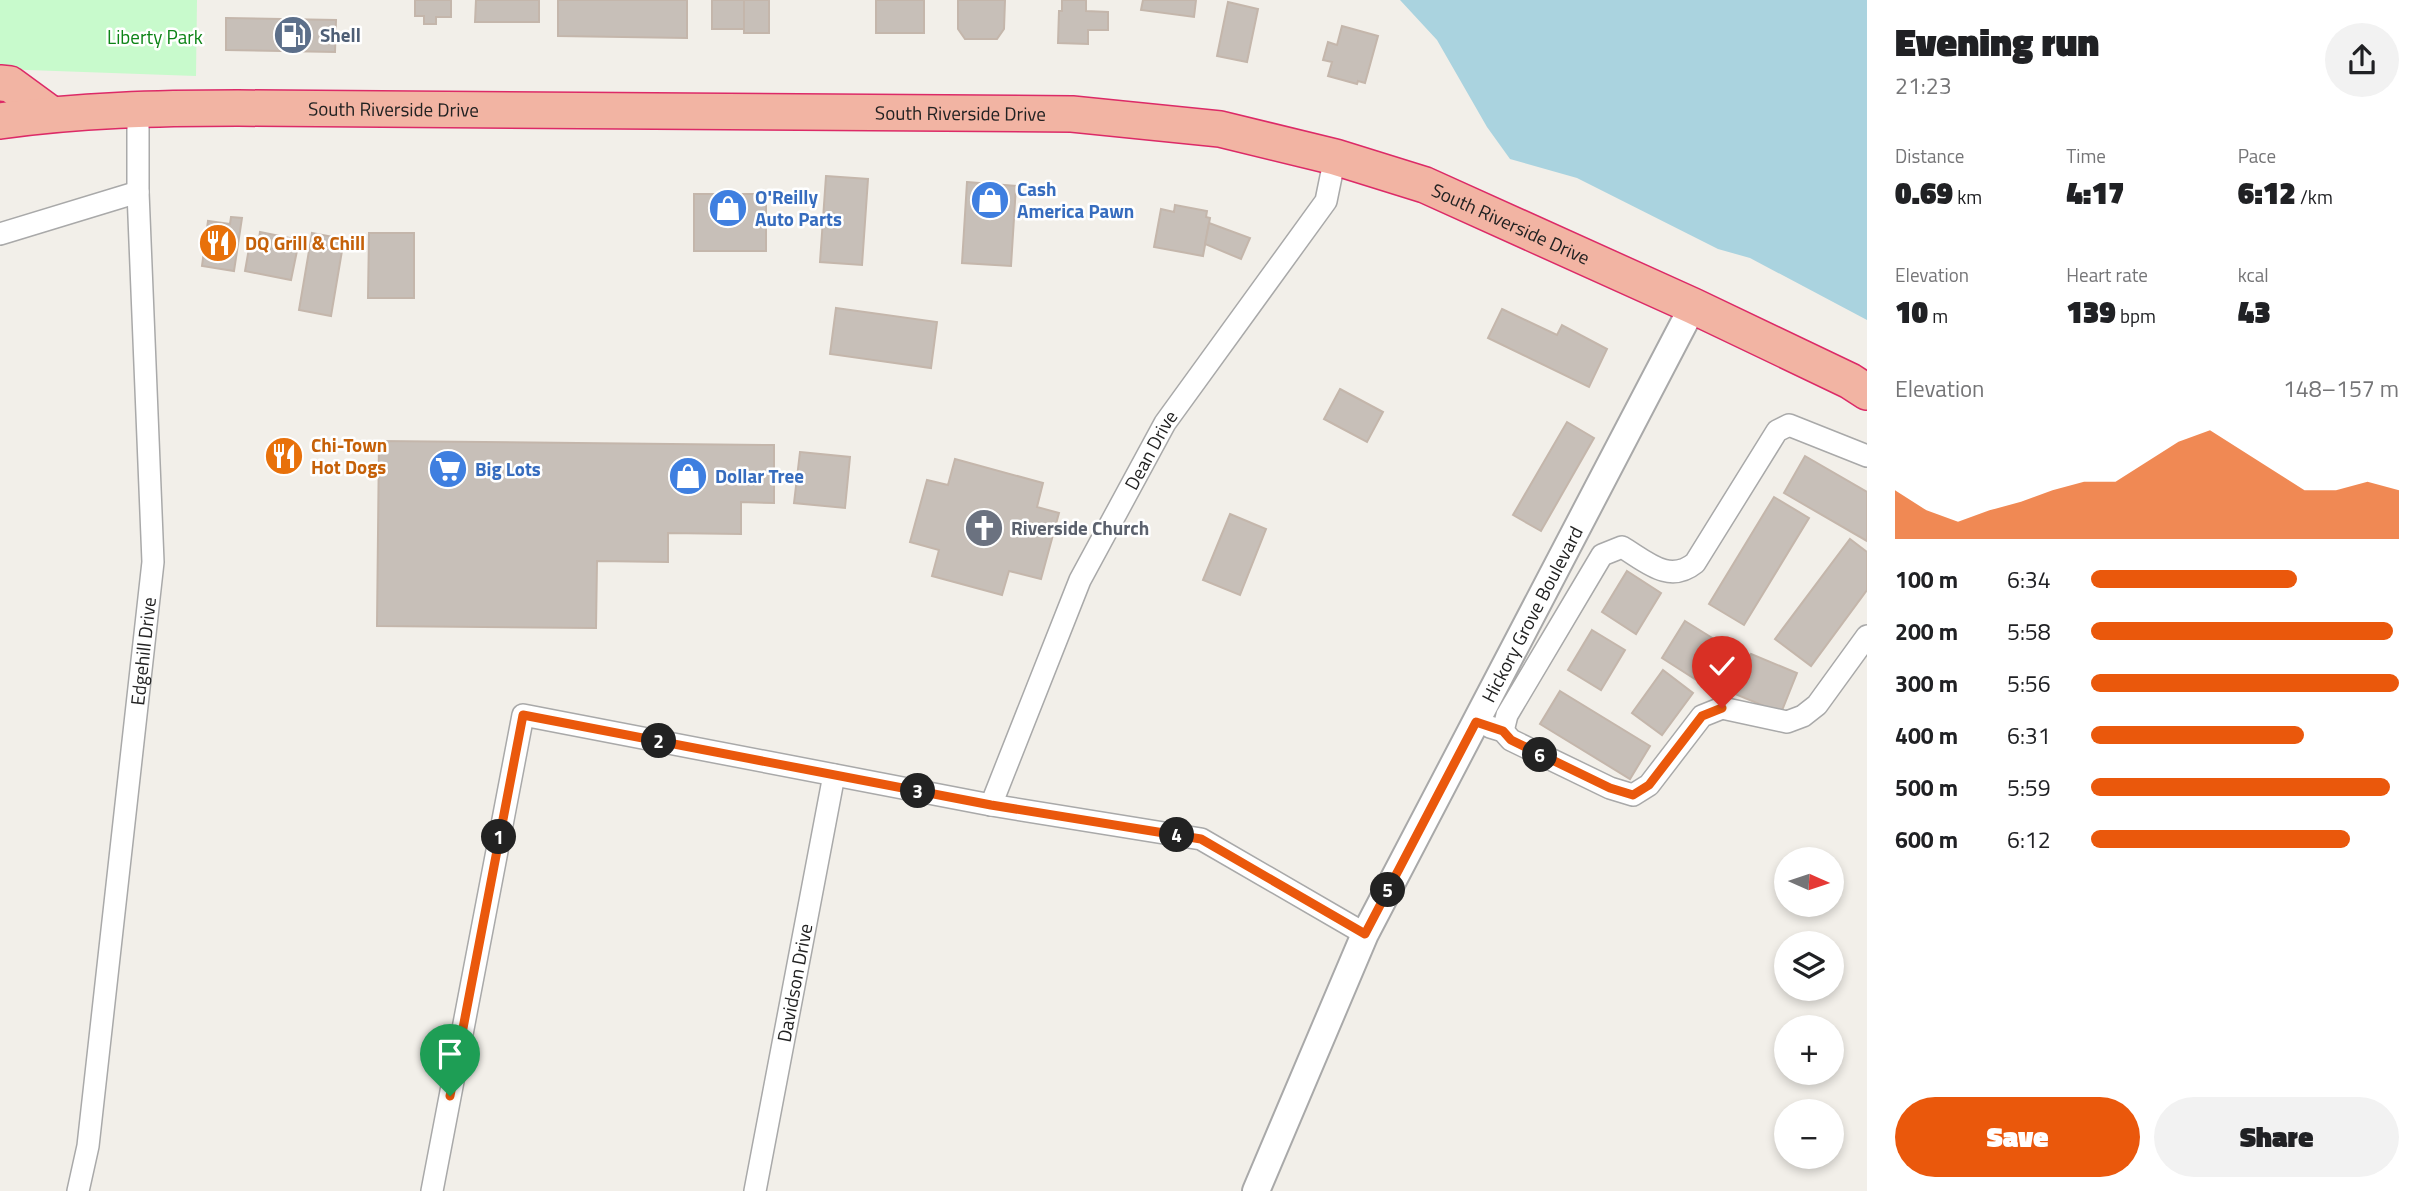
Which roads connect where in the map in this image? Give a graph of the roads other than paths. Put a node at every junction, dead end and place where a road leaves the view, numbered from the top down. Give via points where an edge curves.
1 (0, 83) edge
2 (138, 108) junction
3 (51, 114) junction
4 (0, 121) edge
5 (1335, 156) junction
6 (138, 192) junction
7 (0, 234) edge
8 (1693, 306) junction
9 (1867, 392) edge
10 (1867, 456) edge
11 (1867, 636) edge
12 (1476, 722) junction
13 (1503, 731) junction
14 (834, 775) junction
15 (991, 805) junction
16 (1365, 934) junction
17 (78, 1191) edge
18 (432, 1191) edge
19 (755, 1191) edge
20 (1256, 1191) edge

1 - 3 highway
2 - 3 highway, South Riverside Drive
2 - 5 highway, South Riverside Drive via 1072,114 1220,129
2 - 6 street, Edgehill Drive
3 - 4 highway, South Riverside Drive
5 - 8 highway, South Riverside Drive via 1425,185
5 - 15 street, Dean Drive via 1325,201 1165,423 1086,570
6 - 7 street
6 - 17 street, Edgehill Drive via 153,562 88,1146
8 - 9 highway, South Riverside Drive
8 - 12 street, Hickory Grove Boulevard
10 - 13 street via 1789,425 1777,432 1696,563 1684,572 1668,572 1622,547 1602,555 1507,715
11 - 13 street via 1817,705 1803,716 1787,722 1722,708 1702,716 1649,785 1633,795 1511,740
12 - 13 street
12 - 16 street, Hickory Grove Boulevard
14 - 15 street
14 - 18 street via 523,715
14 - 19 street, Davidson Drive
15 - 16 street via 1201,839
16 - 20 street, Hickory Grove Boulevard

